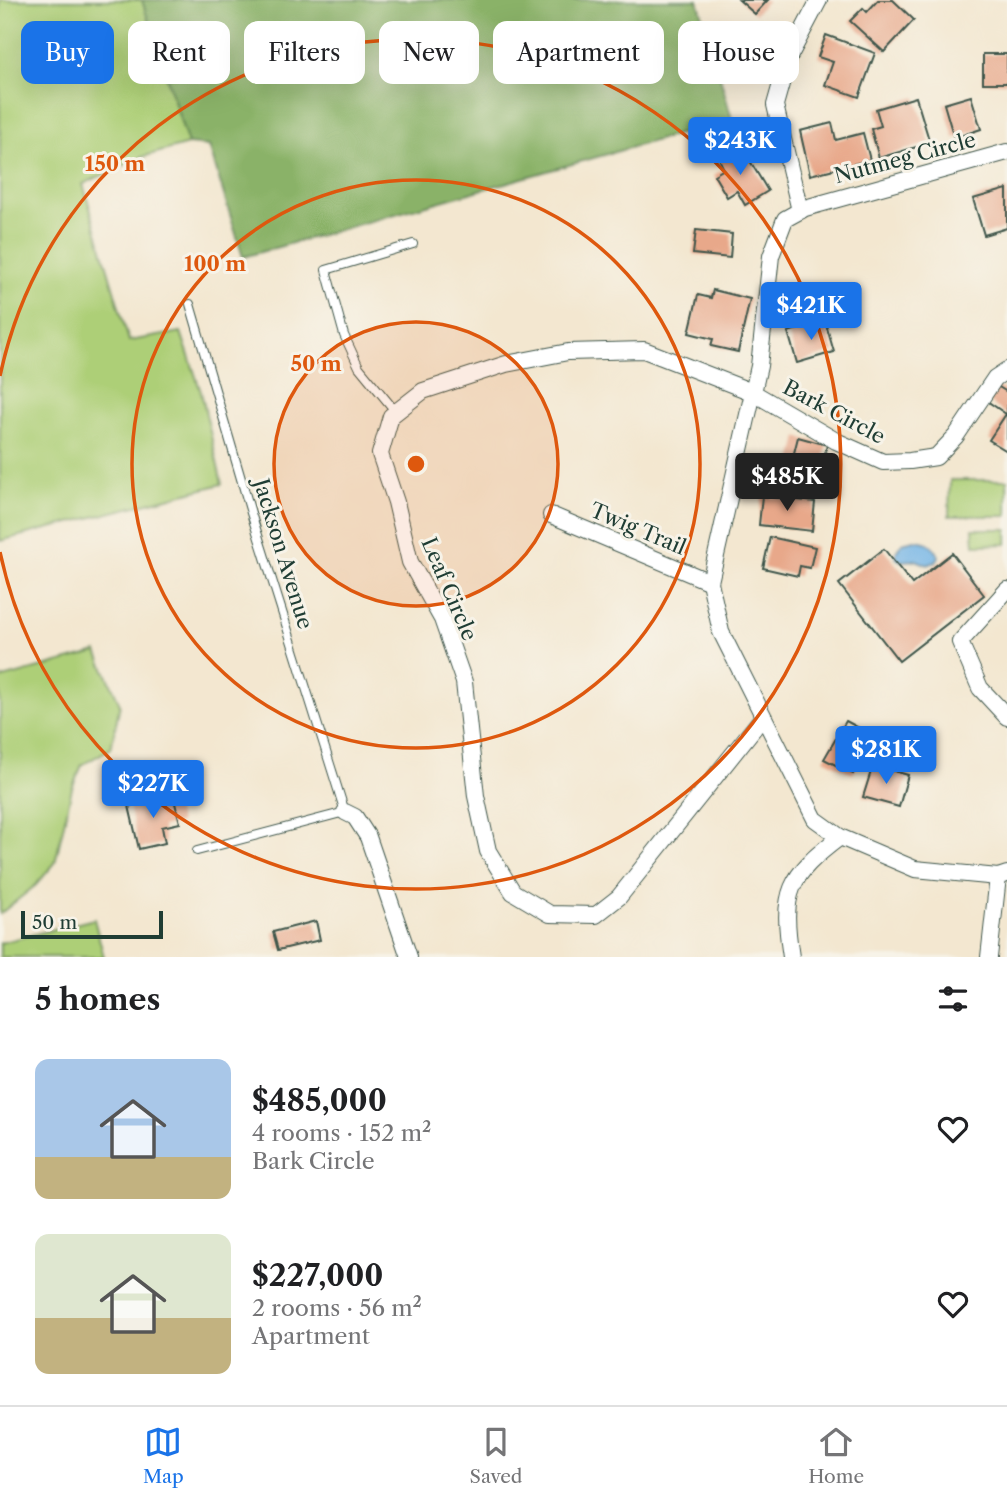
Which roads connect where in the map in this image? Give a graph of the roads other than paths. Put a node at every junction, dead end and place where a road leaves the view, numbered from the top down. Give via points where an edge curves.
1 (819, 0) edge
2 (1007, 152) edge
3 (800, 211) junction
4 (413, 244) dead end
5 (190, 304) dead end
6 (1005, 373) edge
7 (752, 392) junction
8 (396, 412) junction
9 (551, 515) dead end
10 (710, 582) junction
11 (1007, 590) edge
12 (1007, 717) edge
13 (762, 718) junction
14 (345, 812) junction
15 (840, 837) junction
16 (197, 851) dead end
17 (1002, 875) edge
18 (409, 957) edge
19 (791, 957) edge
20 (989, 957) edge

1 - 3 street via 788,59 775,105
2 - 3 street, Nutmeg Circle
3 - 7 street via 785,219 771,256
4 - 8 lane via 326,270 344,335 359,367
5 - 14 lane, Jackson Avenue
6 - 7 street, Bark Circle via 995,378 957,436 936,457 910,461 883,462 836,441
7 - 8 street, Leaf Circle via 644,350 568,352 506,364 423,391
7 - 10 street, Bark Circle
8 - 13 street, Leaf Circle via 391,415 380,453 410,562 442,618 464,682 476,796 488,851 513,892 550,914 596,915 620,897
9 - 10 street, Twig Trail
10 - 13 street via 721,632
11 - 12 street via 960,642 979,688
13 - 15 street via 815,819
14 - 16 lane
14 - 18 street via 355,817 368,837
15 - 17 street via 915,869
15 - 19 street via 810,859 790,890 785,920
17 - 20 street

